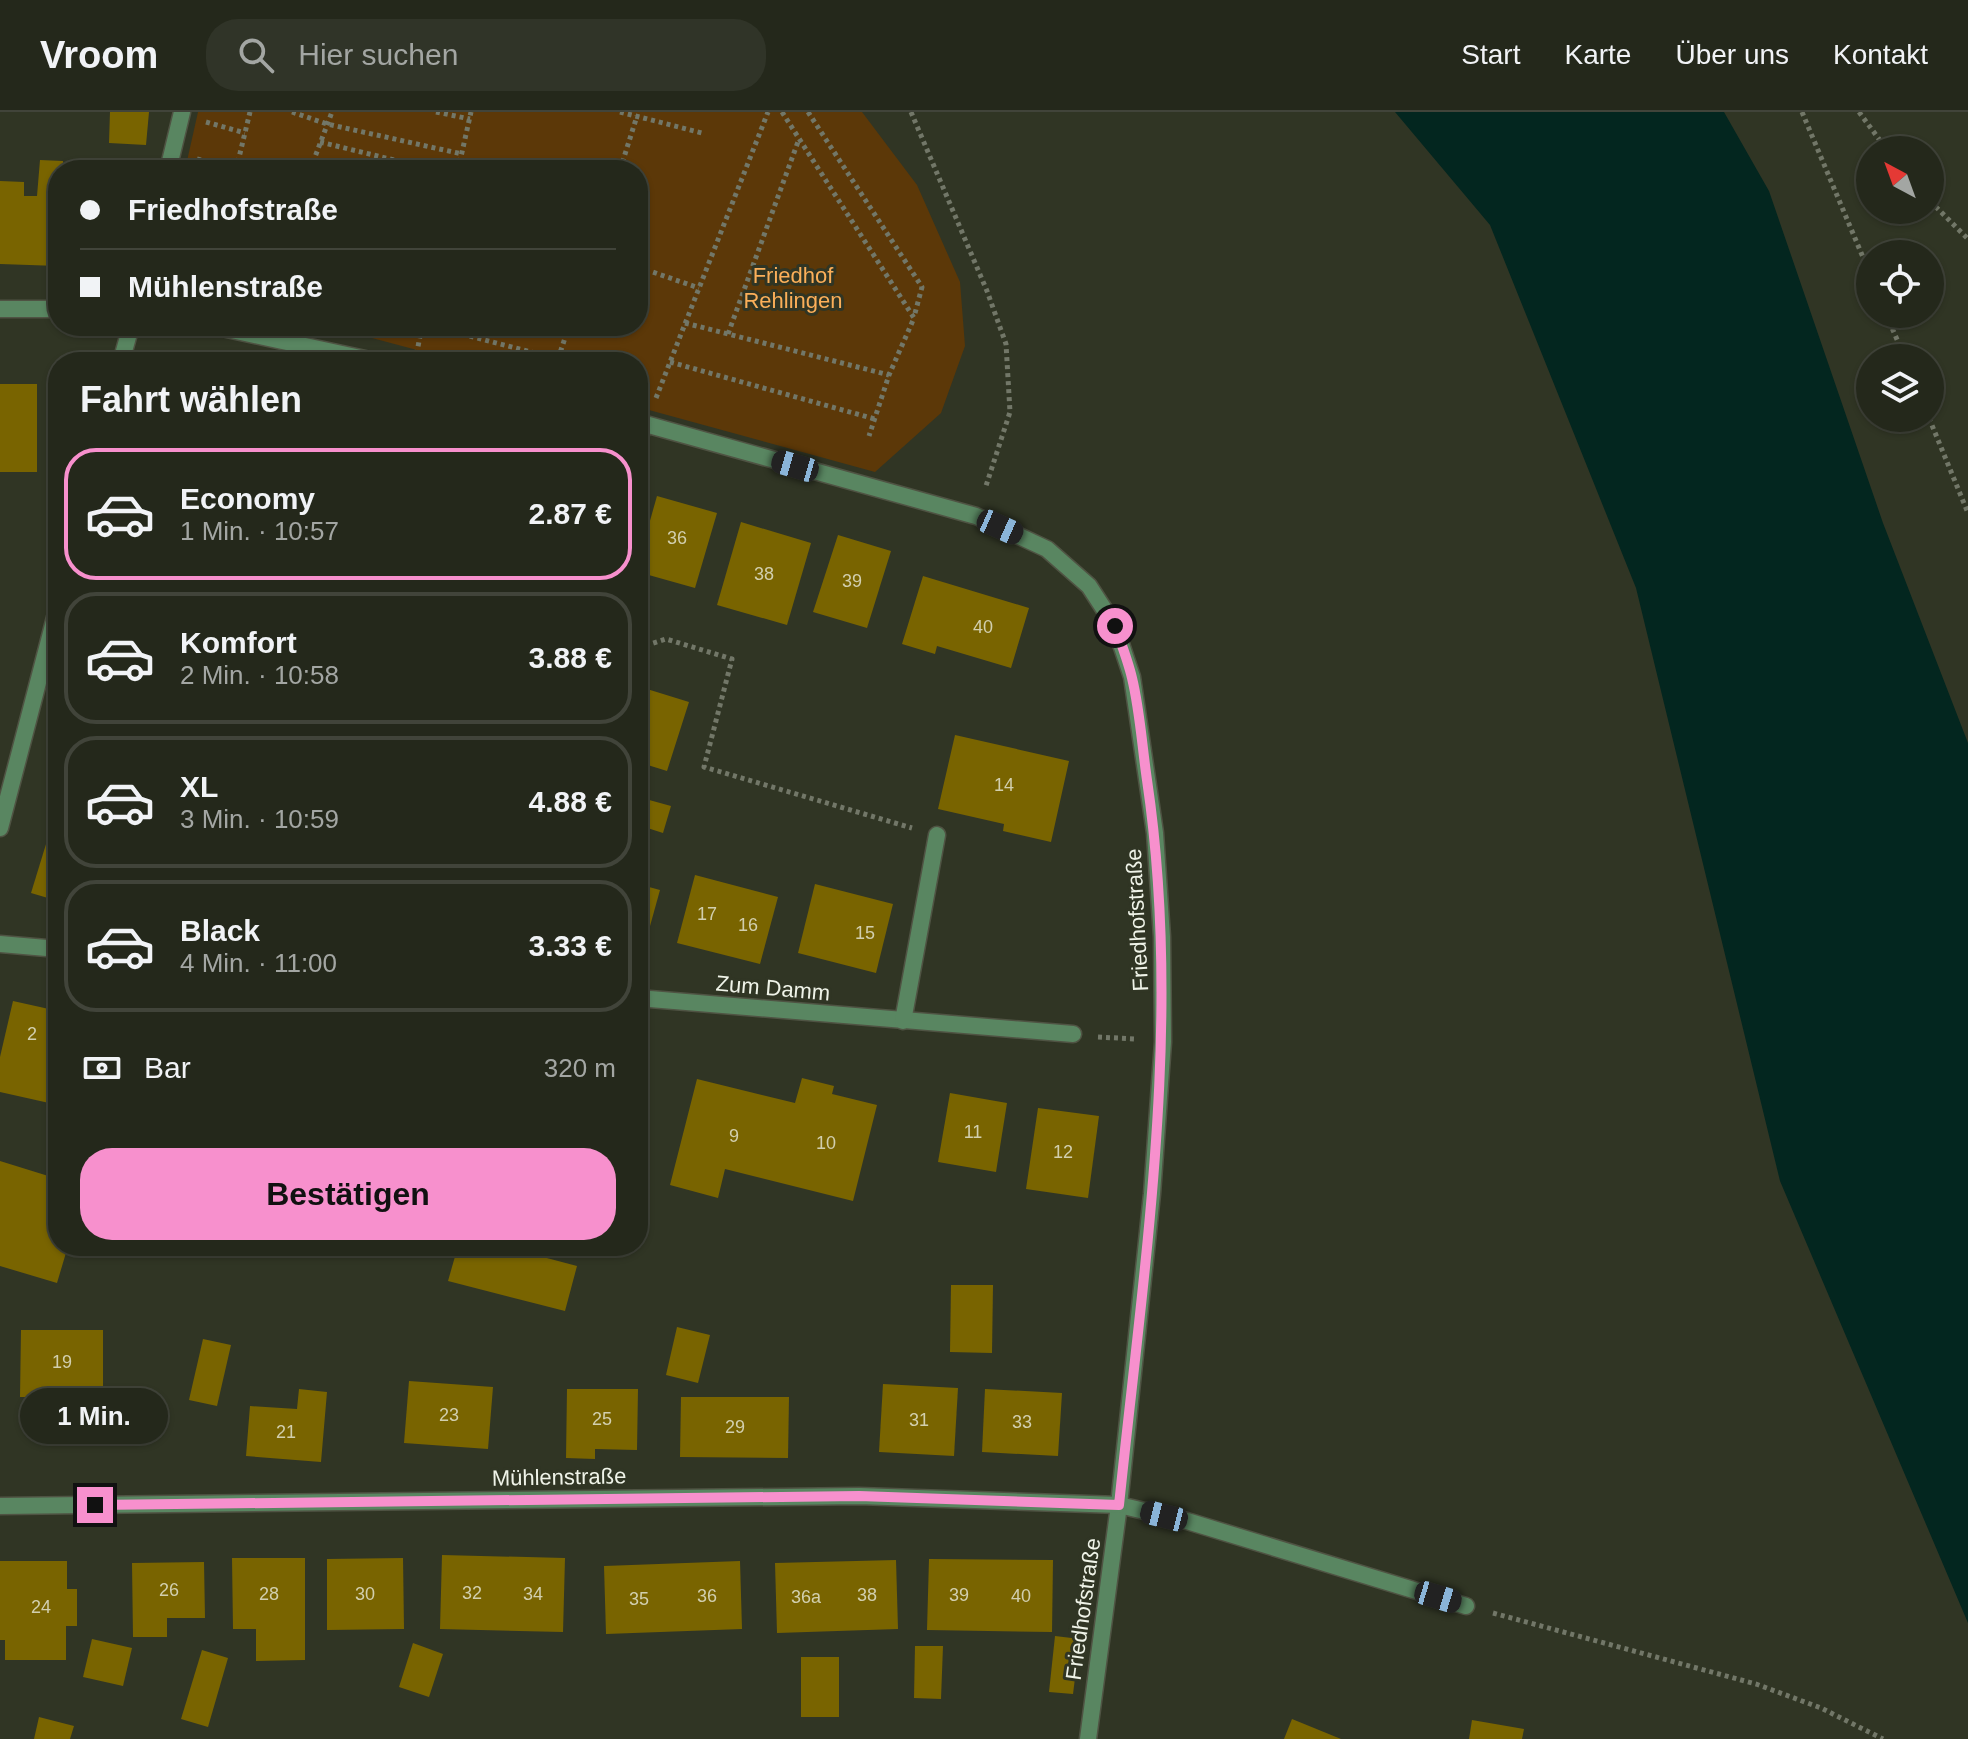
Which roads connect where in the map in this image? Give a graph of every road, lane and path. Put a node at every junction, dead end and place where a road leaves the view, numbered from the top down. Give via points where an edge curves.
1 (182, 112) edge
2 (250, 112) edge
3 (292, 112) edge
4 (332, 112) edge
5 (436, 112) edge
6 (471, 112) edge
7 (620, 112) edge
8 (768, 112) edge
9 (782, 112) edge
10 (808, 112) edge
11 (908, 112) edge
12 (1802, 112) edge
13 (1859, 112) edge
14 (637, 116) junction
15 (470, 119) junction
16 (205, 122) dead end
17 (327, 124) junction
18 (245, 133) junction
19 (702, 133) dead end
20 (1877, 136) edge
21 (799, 139) junction
22 (320, 142) junction
23 (462, 154) junction
24 (196, 159) dead end
25 (170, 160) edge
26 (200, 160) edge
27 (240, 160) edge
28 (314, 160) edge
29 (394, 160) edge
30 (460, 160) edge
31 (623, 160) edge
32 (1944, 215) edge
33 (1968, 239) edge
34 (1856, 241) edge
35 (648, 270) edge
36 (699, 288) junction
37 (0, 309) edge
38 (48, 309) edge
39 (914, 318) junction
40 (685, 323) junction
41 (728, 334) junction
42 (259, 336) edge
43 (467, 336) edge
44 (333, 352) edge
45 (525, 352) edge
46 (670, 362) junction
47 (889, 375) junction
48 (648, 408) edge
49 (875, 419) junction
50 (648, 425) edge
51 (1935, 432) edge
52 (869, 436) dead end
53 (1968, 513) edge
54 (976, 516) junction
55 (48, 644) edge
56 (648, 645) edge
57 (0, 828) edge
58 (937, 835) joint
59 (0, 944) edge
60 (48, 948) edge
61 (648, 999) edge
62 (903, 1021) junction
63 (1073, 1034) joint
64 (1163, 1042) junction
65 (1119, 1505) junction
66 (0, 1506) edge
67 (1466, 1606) joint
68 (1088, 1739) edge
69 (1883, 1739) edge

1 - 25 street
2 - 18 path
3 - 17 path
4 - 17 path
5 - 15 path
6 - 15 path
7 - 14 path
8 - 36 path
9 - 21 path
10 - 39 path via 922,287
11 - 54 path via 1006,344 1010,412
12 - 34 path
13 - 20 path
14 - 19 path
14 - 31 path
15 - 23 path
16 - 18 path
17 - 22 path
17 - 23 path
18 - 27 path
21 - 39 path
21 - 41 path
22 - 28 path
22 - 29 path
23 - 30 path
24 - 26 path
32 - 33 path
35 - 36 path
36 - 40 path
37 - 38 street
39 - 47 path
40 - 41 path
40 - 46 path
41 - 47 path
42 - 44 street
43 - 45 path
46 - 48 path
46 - 49 path
47 - 49 path
49 - 52 path
50 - 54 street, Friedhofstraße
51 - 53 path
54 - 64 street, Friedhofstraße via 1047,549 1089,586 1115,626 1132,677 1155,833
55 - 57 street
56 - 58 path via 666,639 732,659 704,767
58 - 62 street
59 - 60 street
61 - 62 street, Zum Damm
62 - 63 street, Zum Damm
63 - 64 path
64 - 65 street, Friedhofstraße
65 - 66 street, Mühlenstraße via 859,1496
65 - 67 street, Mühlenstraße
65 - 68 street, Friedhofstraße
67 - 69 path via 1756,1684

